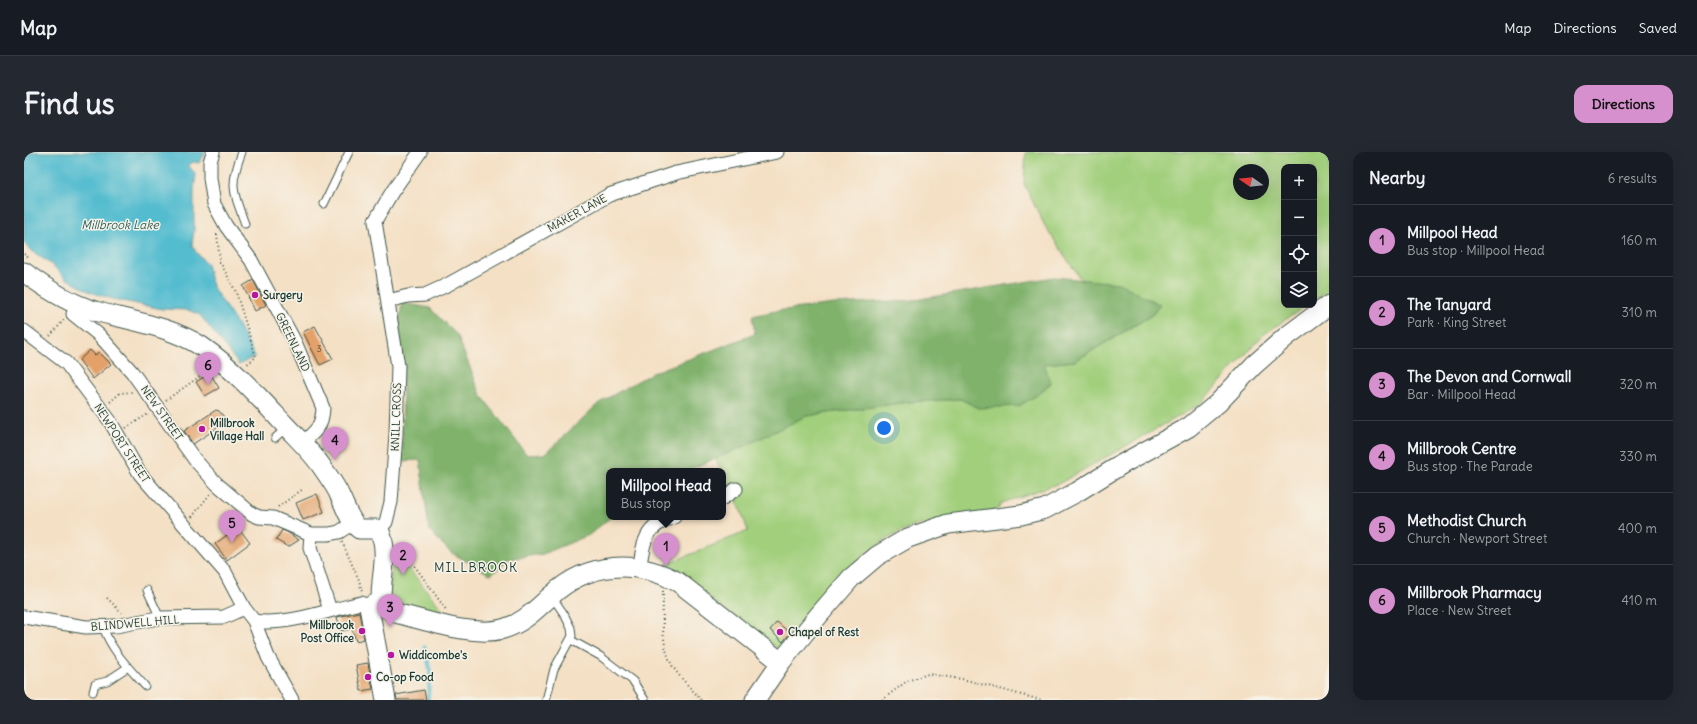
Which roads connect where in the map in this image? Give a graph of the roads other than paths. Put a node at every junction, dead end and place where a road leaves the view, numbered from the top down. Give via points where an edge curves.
1 (213, 152) edge
2 (242, 152) edge
3 (349, 152) edge
4 (420, 152) edge
5 (777, 152) edge
6 (324, 204) dead end
7 (245, 224) dead end
8 (24, 272) edge
9 (388, 301) junction
10 (1329, 305) edge
11 (69, 316) road end
12 (24, 331) edge
13 (302, 444) junction
14 (736, 489) dead end
15 (726, 496) edge
16 (666, 520) edge
17 (346, 527) junction
18 (380, 530) junction
19 (311, 534) junction
20 (640, 568) junction
21 (147, 590) dead end
22 (551, 595) junction
23 (371, 604) junction
24 (244, 608) junction
25 (330, 610) junction
26 (24, 617) edge
27 (160, 618) junction
28 (254, 621) junction
29 (103, 627) junction
30 (571, 640) junction
31 (780, 662) junction
32 (128, 667) junction
33 (145, 686) dead end
34 (93, 692) dead end
35 (292, 700) edge
36 (386, 700) edge
37 (546, 700) edge
38 (645, 700) edge
39 (755, 700) edge

1 - 13 street, GREENLAND via 210,178 214,204 226,226 251,260 292,336 323,408 317,430
2 - 7 lane via 233,184
3 - 6 lane
4 - 9 street, KNILL CROSS via 375,221
5 - 9 street, MAKER LANE via 676,173 610,195 447,285 425,295
8 - 13 street via 42,286 73,302 154,326 200,346 236,374 281,433
9 - 18 street, KNILL CROSS via 398,366 396,434 390,512
10 - 31 street via 1287,336 1254,365 1218,403 1189,427 1077,492 1045,509 1021,515 948,524 908,538 877,556 851,578
11 - 19 street, NEW STREET via 109,339 195,460 217,484 252,514 272,518
12 - 24 street, NEWPORT STREET via 66,363 101,409 140,474 225,572
13 - 17 street via 322,466 340,495
14 - 15 street
16 - 20 street via 656,524 648,533
17 - 18 street
17 - 19 street via 329,534
18 - 23 street via 384,554 381,593
19 - 25 street via 310,548
20 - 22 street via 609,567 594,570 577,576
20 - 31 street via 678,582
21 - 27 lane
22 - 23 street via 530,616 516,625 484,632 399,614
22 - 30 lane via 571,628
23 - 25 street
23 - 36 street
24 - 27 street, BLINDWELL HILL via 224,617
24 - 28 street, NEWPORT STREET
25 - 28 street via 277,622
26 - 29 street, BLINDWELL HILL via 86,627
27 - 29 street, BLINDWELL HILL
28 - 35 street, NEWPORT STREET via 268,657
29 - 32 lane via 106,636
30 - 37 lane via 554,669
30 - 38 lane via 600,656 633,681
31 - 39 street
32 - 33 lane
32 - 34 lane via 107,681 95,684

